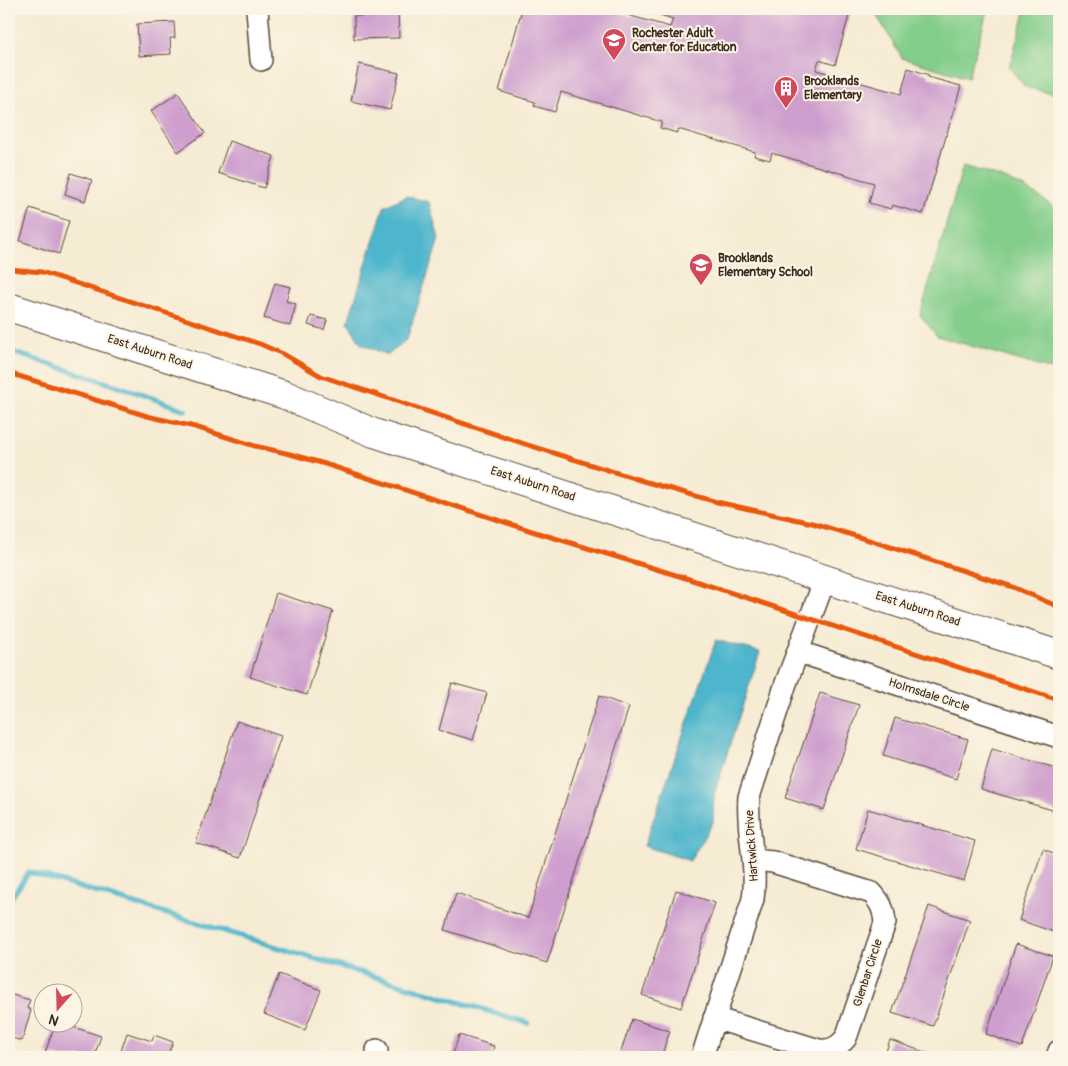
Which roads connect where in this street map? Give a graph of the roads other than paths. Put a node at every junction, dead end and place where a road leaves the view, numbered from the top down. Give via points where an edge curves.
1 (257, 9) edge
2 (261, 60) dead end
3 (9, 307) edge
4 (825, 579) junction
5 (799, 652) junction
6 (1059, 655) edge
7 (1059, 737) edge
8 (753, 860) junction
9 (714, 1018) junction
10 (1059, 1051) edge
11 (702, 1057) edge
12 (1057, 1057) edge

1 - 2 street
3 - 4 main road, East Auburn Road via 285,395 374,433
4 - 5 street, Hartwick Drive
4 - 6 main road, East Auburn Road
5 - 7 street, Holmsdale Circle
5 - 8 street, Hartwick Drive via 750,798 748,813
8 - 9 street, Hartwick Drive via 753,899
8 - 9 street, Glenbar Circle via 773,862 872,893 884,911 885,923 846,1038 838,1046 828,1051 819,1050
9 - 11 street, Hartwick Drive
10 - 12 street

